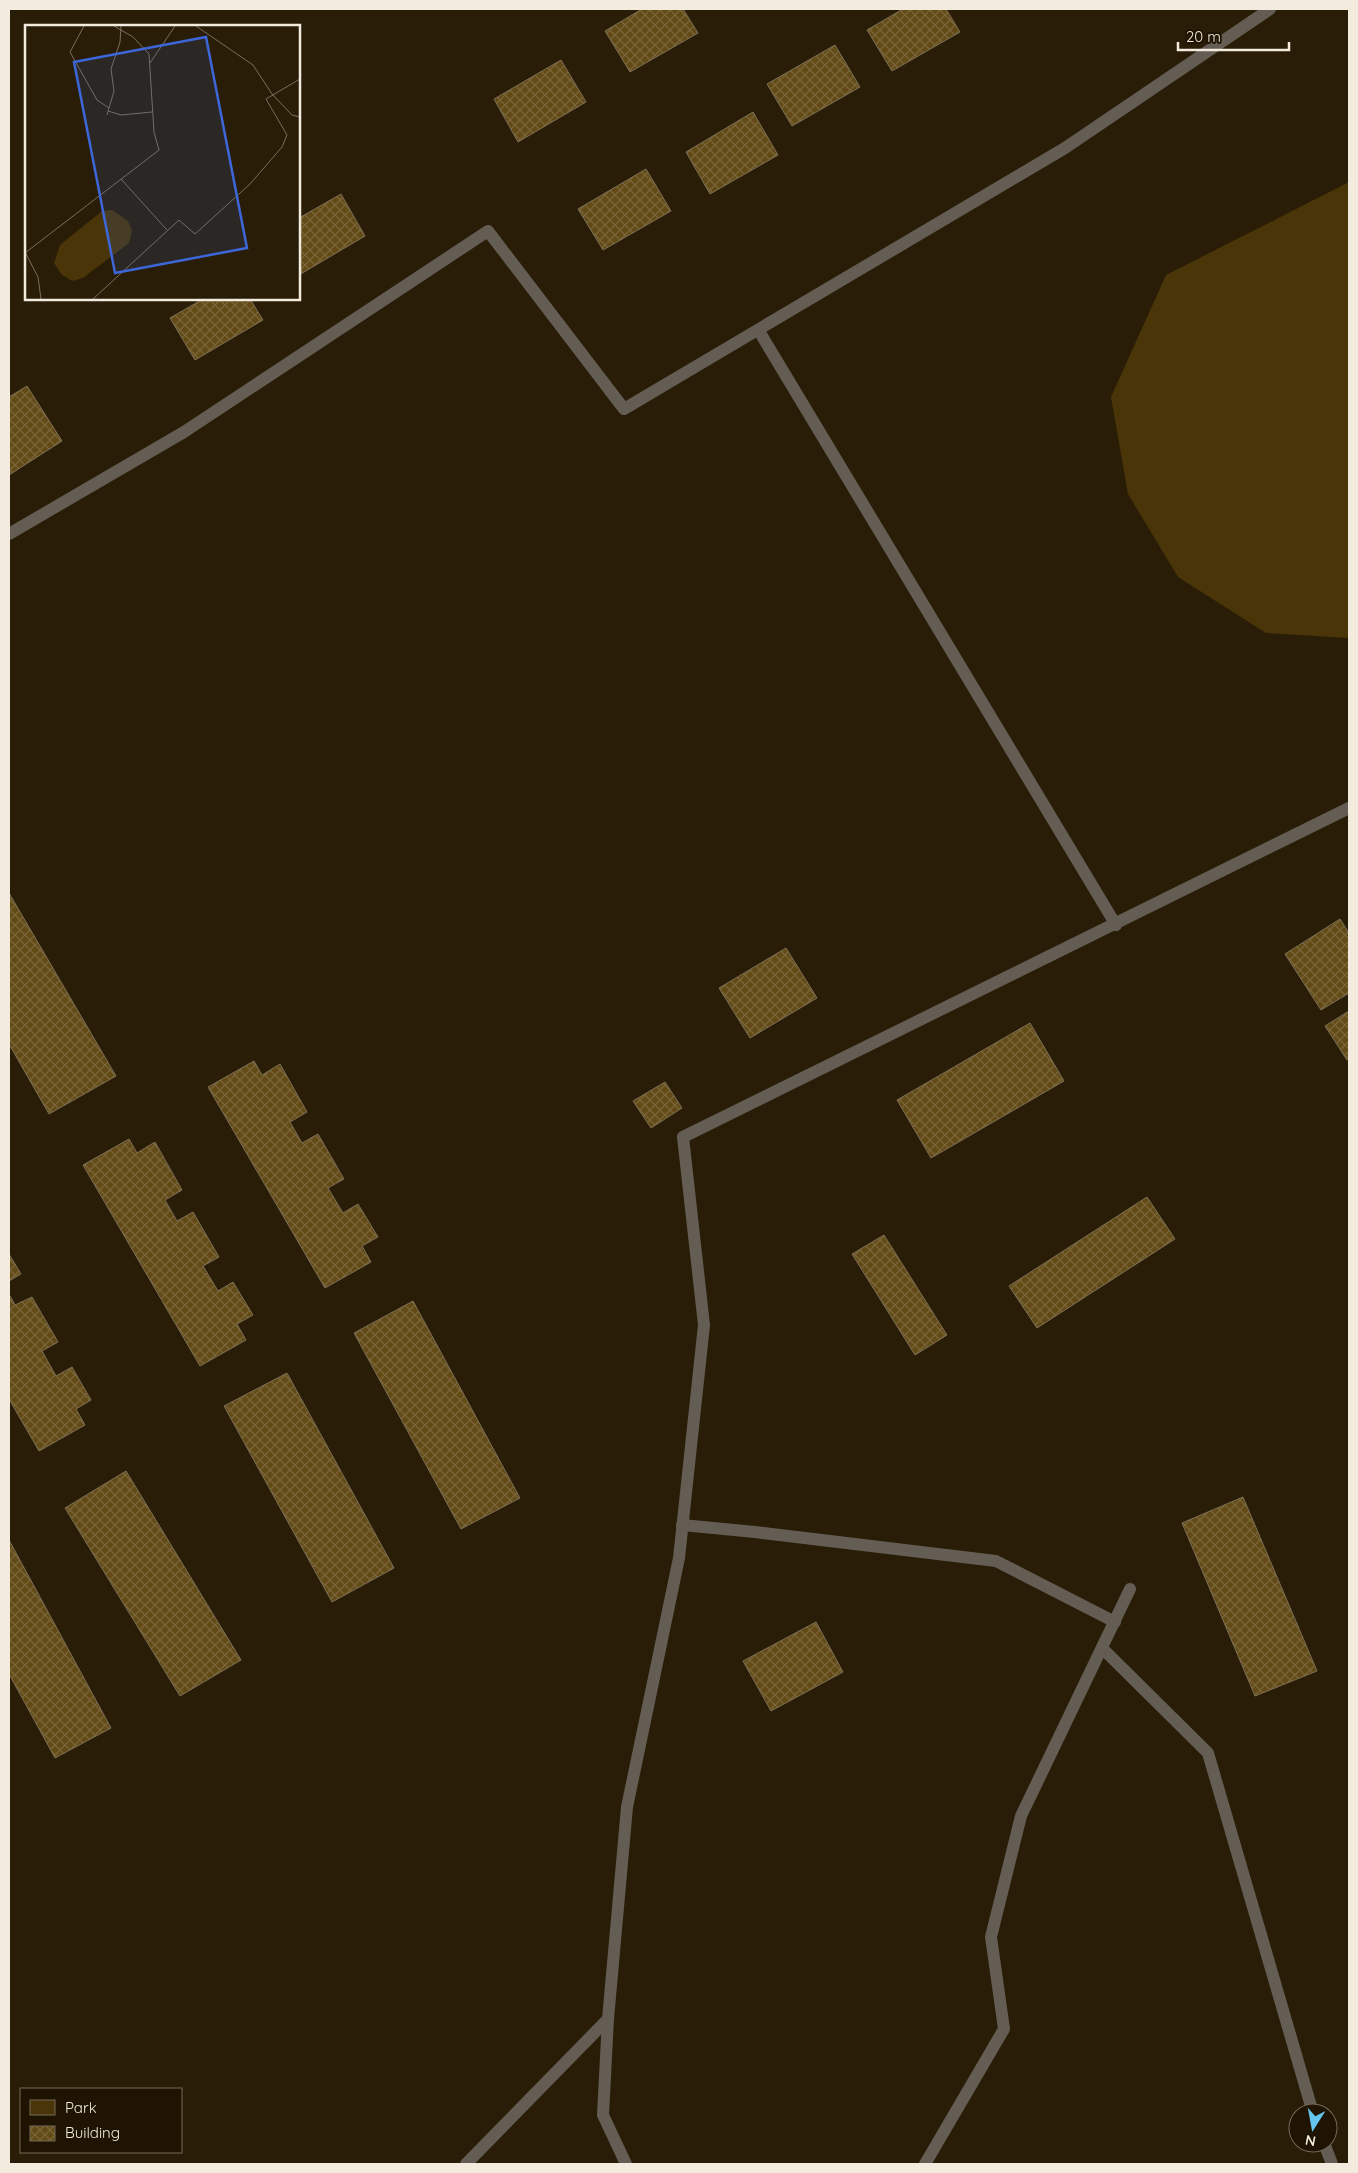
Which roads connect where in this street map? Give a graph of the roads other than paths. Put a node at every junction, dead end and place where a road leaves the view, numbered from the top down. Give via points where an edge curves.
1 (1270, 9) edge
2 (759, 331) junction
3 (9, 534) edge
4 (1349, 808) edge
5 (1116, 925) junction
6 (682, 1525) junction
7 (1130, 1589) dead end
8 (1115, 1622) junction
9 (1102, 1648) junction
10 (608, 2019) junction
11 (1310, 2103) edge
12 (466, 2164) edge
13 (626, 2164) edge
14 (925, 2164) edge

1 - 2 lane via 1065,148
2 - 3 lane via 624,410 488,231 184,432
2 - 5 lane
4 - 5 lane
5 - 6 lane via 683,1137 704,1325
6 - 8 lane via 996,1561
6 - 10 lane via 679,1558 627,1807
7 - 8 lane
8 - 9 lane
9 - 11 lane via 1208,1753
9 - 14 lane via 1021,1816 991,1937 1004,2029
10 - 12 lane
10 - 13 lane via 603,2115

